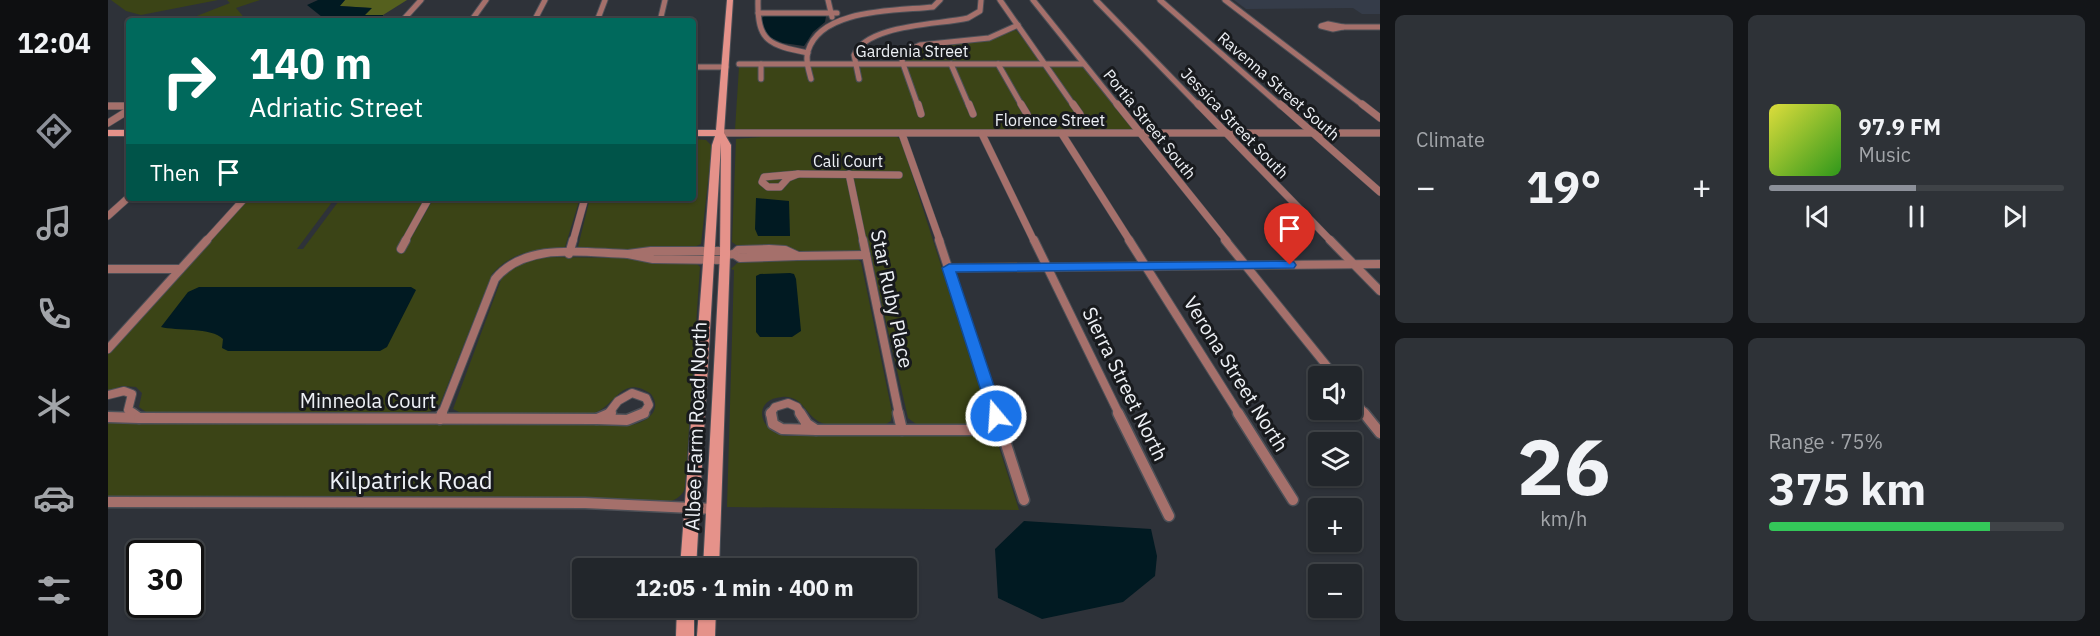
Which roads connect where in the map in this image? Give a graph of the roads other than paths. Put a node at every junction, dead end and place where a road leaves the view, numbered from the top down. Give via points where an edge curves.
1 (420, 0) edge
2 (486, 0) edge
3 (545, 0) edge
4 (605, 0) edge
5 (665, 0) edge
6 (730, 0) edge
7 (758, 0) edge
8 (828, 0) edge
9 (834, 0) edge
10 (940, 0) edge
11 (981, 0) edge
12 (1000, 0) edge
13 (1033, 0) edge
14 (1096, 0) edge
15 (1160, 0) edge
16 (1226, 0) edge
17 (758, 14) junction
18 (834, 14) junction
19 (405, 18) edge
20 (473, 18) edge
21 (536, 18) edge
22 (598, 18) edge
23 (661, 18) edge
24 (837, 23) junction
25 (1018, 25) junction
26 (1343, 27) dead end
27 (1380, 27) edge
28 (808, 53) junction
29 (739, 64) dead end
30 (761, 64) junction
31 (808, 64) junction
32 (855, 64) junction
33 (903, 64) junction
34 (951, 64) junction
35 (998, 64) junction
36 (1046, 64) junction
37 (1084, 64) junction
38 (696, 67) edge
39 (726, 67) junction
40 (761, 79) dead end
41 (810, 79) dead end
42 (859, 79) dead end
43 (108, 106) edge
44 (126, 108) edge
45 (126, 110) edge
46 (921, 114) dead end
47 (973, 114) dead end
48 (1027, 114) dead end
49 (1080, 114) dead end
50 (1380, 118) edge
51 (108, 123) edge
52 (108, 133) edge
53 (126, 133) edge
54 (696, 133) edge
55 (720, 133) junction
56 (1380, 133) edge
57 (902, 134) junction
58 (982, 134) junction
59 (1140, 134) junction
60 (1227, 134) junction
61 (1312, 134) junction
62 (1062, 135) junction
63 (798, 174) junction
64 (849, 174) junction
65 (899, 175) dead end
66 (1380, 192) edge
67 (126, 199) edge
68 (242, 201) edge
69 (427, 201) edge
70 (584, 201) edge
71 (108, 216) edge
72 (401, 249) dead end
73 (569, 254) junction
74 (628, 254) joint
75 (708, 255) junction
76 (727, 255) junction
77 (866, 255) junction
78 (1380, 264) edge
79 (1246, 265) junction
80 (1354, 265) junction
81 (1047, 267) junction
82 (1147, 267) junction
83 (949, 268) junction
84 (108, 269) edge
85 (180, 269) junction
86 (1380, 291) edge
87 (108, 349) edge
88 (1327, 366) edge
89 (108, 396) edge
90 (1362, 410) edge
91 (108, 417) edge
92 (139, 418) junction
93 (440, 419) junction
94 (597, 419) junction
95 (816, 430) junction
96 (902, 430) junction
97 (970, 430) dead end
98 (1380, 433) edge
99 (1024, 500) dead end
100 (1293, 500) dead end
101 (108, 502) edge
102 (714, 508) junction
103 (691, 509) junction
104 (1169, 516) dead end
105 (689, 558) edge
106 (712, 558) edge
107 (686, 618) edge
108 (707, 618) edge
109 (685, 636) edge
110 (706, 636) edge

1 - 19 street
2 - 20 street
3 - 21 street
4 - 22 street
5 - 23 street
6 - 39 main road
7 - 17 street
8 - 18 street
9 - 18 street
10 - 24 street via 933,7 882,11
11 - 32 street via 980,12 966,20 895,28 871,37 857,48
12 - 25 street
13 - 37 street, Portia Street South
14 - 60 street, Jessica Street South
15 - 61 street, Ravenna Street South
16 - 50 street
17 - 18 street
17 - 28 street via 759,28 766,38
18 - 24 street
24 - 28 street via 814,40
25 - 33 street via 982,40 916,46 903,53
25 - 36 street
26 - 27 street
28 - 31 street
29 - 30 street, Gardenia Street
30 - 31 street, Gardenia Street
30 - 40 street
31 - 32 street, Gardenia Street
31 - 41 street
32 - 33 street, Gardenia Street
32 - 42 street
33 - 34 street, Gardenia Street
33 - 46 street
34 - 35 street, Gardenia Street
34 - 47 street
35 - 36 street, Gardenia Street
35 - 48 street
36 - 37 street, Gardenia Street
36 - 49 street
37 - 59 street, Portia Street South
38 - 39 street
39 - 55 main road
43 - 44 street
45 - 51 street
52 - 53 main road
54 - 55 main road
55 - 57 street, Florence Street
55 - 75 main road, Albee Farm Road North
55 - 76 main road, Albee Farm Road North via 727,145
56 - 61 street, Florence Street
57 - 58 street, Florence Street
57 - 83 street
58 - 62 street, Florence Street
58 - 81 street, Sierra Street North
59 - 60 street, Florence Street
59 - 62 street, Florence Street
59 - 79 street, Portia Street South
60 - 61 street, Florence Street
60 - 80 street, Jessica Street South
61 - 66 street, Ravenna Street South
62 - 82 street, Verona Street North
63 - 63 street, Cali Court via 770,175 762,182 768,187 780,187
63 - 64 street, Cali Court
64 - 65 street, Cali Court
64 - 77 street, Star Ruby Place
67 - 71 street
68 - 85 street
69 - 72 street
70 - 73 street
73 - 74 street
73 - 93 street via 524,257 497,274
74 - 75 street
75 - 76 street
75 - 103 main road, Albee Farm Road North
76 - 77 street
76 - 102 main road, Albee Farm Road North
77 - 96 street, Star Ruby Place
78 - 80 street
79 - 80 street
79 - 82 street
79 - 88 street, Portia Street South
80 - 86 street, Jessica Street South
81 - 82 street
81 - 83 street
81 - 104 street, Sierra Street North
82 - 100 street, Verona Street North
83 - 99 street
84 - 85 street
85 - 87 street
89 - 92 street via 124,391 132,394 128,410
90 - 98 street
91 - 92 street, Minneola Court
92 - 93 street, Minneola Court
93 - 94 street, Minneola Court
94 - 94 street, Minneola Court via 635,419 645,414 648,401 642,395 626,395 611,413
95 - 95 street via 793,404 782,403 771,411 770,420 777,427
95 - 96 street
96 - 97 street
101 - 103 street, Kilpatrick Road via 573,503
102 - 103 street, Kilpatrick Road
102 - 106 main road, Albee Farm Road North
103 - 105 main road, Albee Farm Road North
107 - 109 main road
108 - 110 main road

